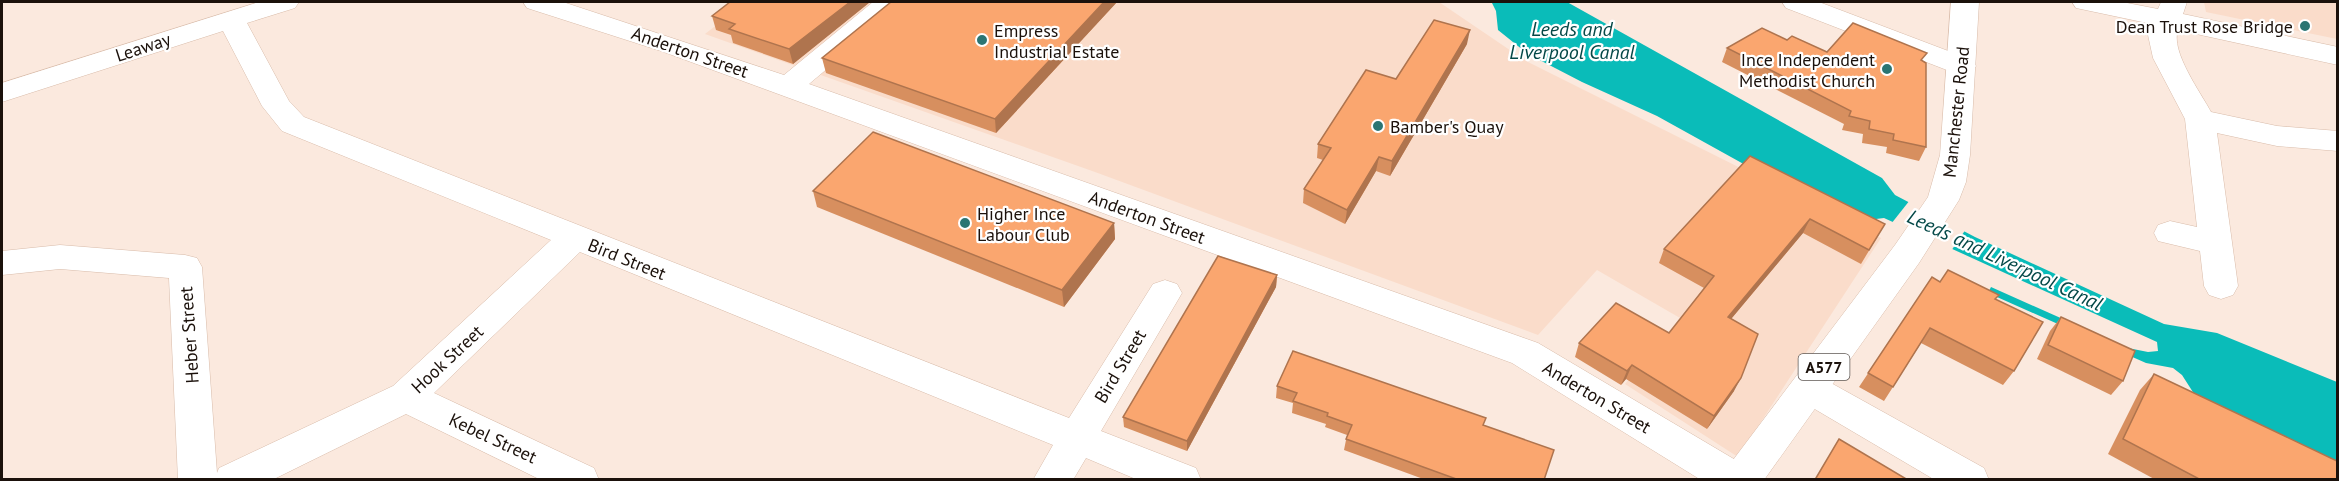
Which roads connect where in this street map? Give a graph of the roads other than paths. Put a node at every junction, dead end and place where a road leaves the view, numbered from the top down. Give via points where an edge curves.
1 (285, 2) edge
2 (537, 2) edge
3 (888, 2) edge
4 (1796, 2) edge
5 (1965, 2) edge
6 (2086, 2) edge
7 (2171, 10) edge
8 (230, 18) junction
9 (2337, 56) edge
10 (1962, 66) junction
11 (788, 87) junction
12 (2, 93) edge
13 (2200, 119) junction
14 (2337, 141) edge
15 (2170, 233) dead end
16 (574, 238) junction
17 (2215, 243) junction
18 (2, 263) edge
19 (2221, 286) dead end
20 (1165, 293) dead end
21 (1809, 388) junction
22 (406, 397) junction
23 (1076, 439) junction
24 (198, 480) edge
25 (233, 480) edge
26 (580, 480) edge
27 (1052, 480) edge
28 (1182, 480) edge
29 (1735, 480) edge
30 (1741, 480) edge
31 (1970, 480) edge

1 - 8 main road, Leaway
2 - 11 main road, Anderton Street
3 - 11 main road
4 - 10 main road
5 - 10 main road, Manchester Road / A577
6 - 7 main road
7 - 9 main road
7 - 13 main road via 2162,35 2167,58
8 - 12 main road, Leaway
8 - 16 main road, Bird Street via 276,106 293,124
10 - 21 main road, Manchester Road / A577 via 1955,155 1950,182 1940,204
11 - 29 main road, Anderton Street via 1525,353
13 - 14 main road via 2277,136
13 - 17 main road
15 - 17 main road
16 - 22 main road, Hook Street
16 - 23 main road, Bird Street
17 - 19 main road
18 - 24 main road, Heber Street via 60,257 185,267
20 - 23 main road, Bird Street
21 - 30 main road, Manchester Road / A577
21 - 31 main road
22 - 25 main road, Hook Street
22 - 26 main road, Kebel Street
23 - 27 main road, Bird Street
23 - 28 main road

